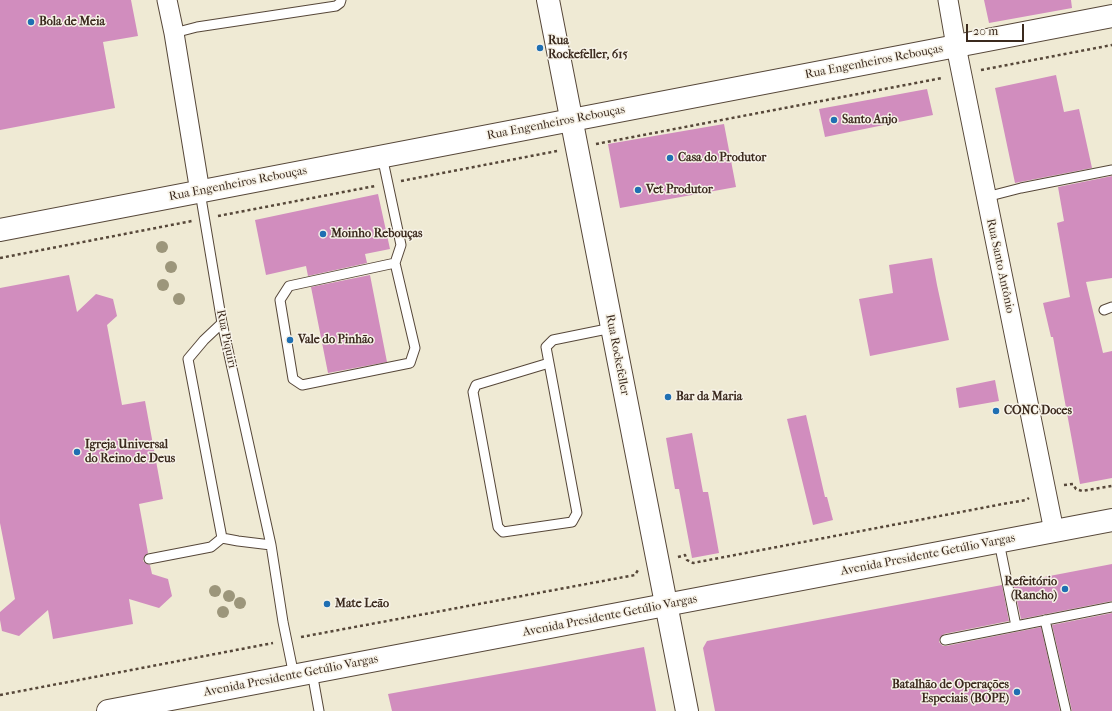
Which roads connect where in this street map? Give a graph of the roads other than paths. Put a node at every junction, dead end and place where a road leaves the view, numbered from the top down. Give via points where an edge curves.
1 (167, 0) edge
2 (340, 0) edge
3 (548, 0) edge
4 (948, 0) edge
5 (1112, 16) edge
6 (174, 34) junction
7 (956, 46) junction
8 (571, 120) junction
9 (382, 156) junction
10 (1112, 170) edge
11 (200, 192) junction
12 (986, 197) junction
13 (0, 230) edge
14 (395, 263) junction
15 (222, 323) junction
16 (612, 328) junction
17 (549, 363) junction
18 (1112, 520) edge
19 (1054, 531) junction
20 (222, 538) junction
21 (999, 542) junction
22 (272, 544) junction
23 (149, 559) dead end
24 (666, 605) junction
25 (1112, 607) edge
26 (1045, 620) junction
27 (1016, 626) junction
28 (945, 640) dead end
29 (303, 674) junction
30 (108, 711) edge
31 (319, 711) edge
32 (687, 711) edge
33 (1066, 711) edge

1 - 6 street, Rua Piquiri
2 - 6 lane via 336,6 198,27
3 - 8 main road, Rua Rockefeller
4 - 7 street, Rua Santo Antônio
5 - 7 main road, Rua Engenheiros Rebouças
6 - 11 street, Rua Piquiri
7 - 8 main road, Rua Engenheiros Rebouças
7 - 12 street, Rua Santo Antônio
8 - 9 main road, Rua Engenheiros Rebouças
8 - 16 main road, Rua Rockefeller
9 - 11 main road, Rua Engenheiros Rebouças
9 - 14 lane via 401,244
10 - 12 lane
11 - 13 main road, Rua Engenheiros Rebouças
11 - 15 lane, Rua Piquiri
12 - 19 street, Rua Santo Antônio
14 - 14 lane via 415,348 410,362 302,385 293,379 280,300 289,286
15 - 20 lane via 188,359
15 - 22 lane, Rua Piquiri
16 - 17 lane via 553,340 546,347
16 - 24 main road, Rua Rockefeller
17 - 17 lane via 577,513 572,522 503,532 498,527 473,392 476,385
18 - 19 main road, Avenida Presidente Getúlio Vargas
19 - 21 main road, Avenida Presidente Getúlio Vargas
20 - 22 lane
20 - 23 lane via 211,547
21 - 24 main road, Avenida Presidente Getúlio Vargas
21 - 27 lane
22 - 29 lane, Rua Piquiri via 283,622
24 - 29 main road, Avenida Presidente Getúlio Vargas
24 - 32 main road, Rua Rockefeller
25 - 26 lane
26 - 27 lane
26 - 33 lane
27 - 28 lane
29 - 30 main road, Avenida Presidente Getúlio Vargas
29 - 31 lane, Rua Piquiri

